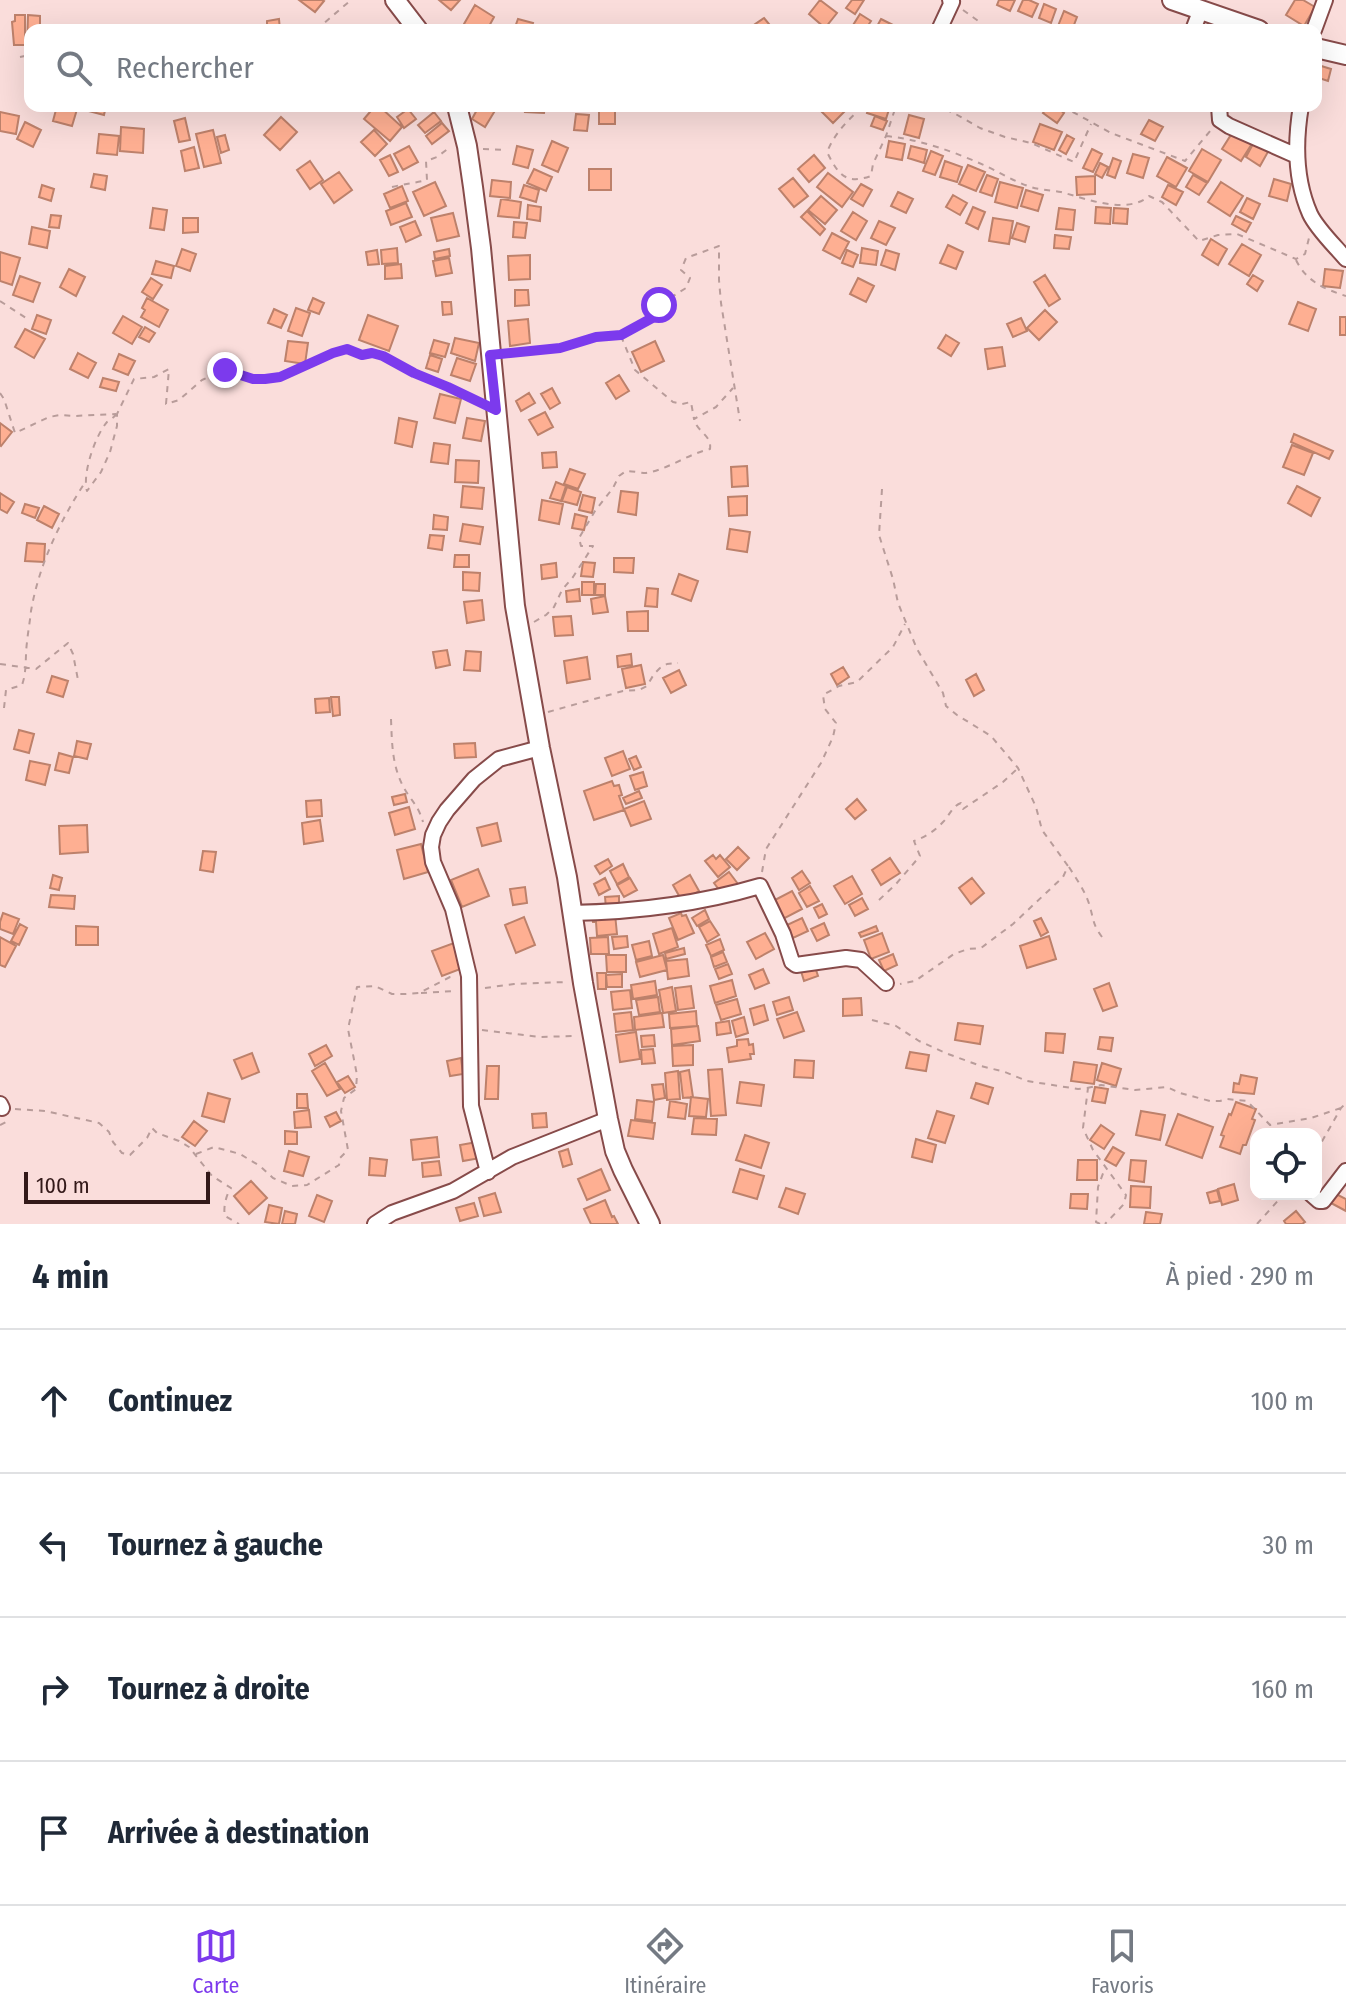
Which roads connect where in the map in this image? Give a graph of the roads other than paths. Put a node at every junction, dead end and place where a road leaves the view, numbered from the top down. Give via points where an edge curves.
1 (395, 0) edge
2 (1172, 0) edge
3 (1325, 0) edge
4 (951, 1) edge
5 (1201, 9) junction
6 (413, 24) edge
7 (941, 24) edge
8 (1195, 24) edge
9 (1242, 24) edge
10 (1316, 24) edge
11 (1322, 49) edge
12 (1346, 55) edge
13 (458, 112) edge
14 (1301, 112) edge
15 (1220, 113) edge
16 (1297, 156) junction
17 (1346, 259) edge
18 (540, 748) junction
19 (571, 913) junction
20 (886, 983) road end
21 (608, 1119) junction
22 (1346, 1171) edge
23 (488, 1172) junction
24 (1318, 1200) edge
25 (375, 1224) edge
26 (650, 1224) edge

1 - 6 street
2 - 5 street
3 - 10 street
4 - 7 street
5 - 8 street
5 - 9 street
11 - 12 street
13 - 18 street via 483,264 512,589
14 - 16 street
15 - 16 street via 1255,139
16 - 17 street via 1311,216
18 - 19 street
18 - 23 street via 491,764 456,798 439,822 431,847 453,909 469,983 471,1106
19 - 20 street via 671,905 760,886 792,962 861,960
19 - 21 street
21 - 23 street via 512,1157
21 - 26 street via 615,1151
22 - 24 street via 1323,1201
23 - 25 street

